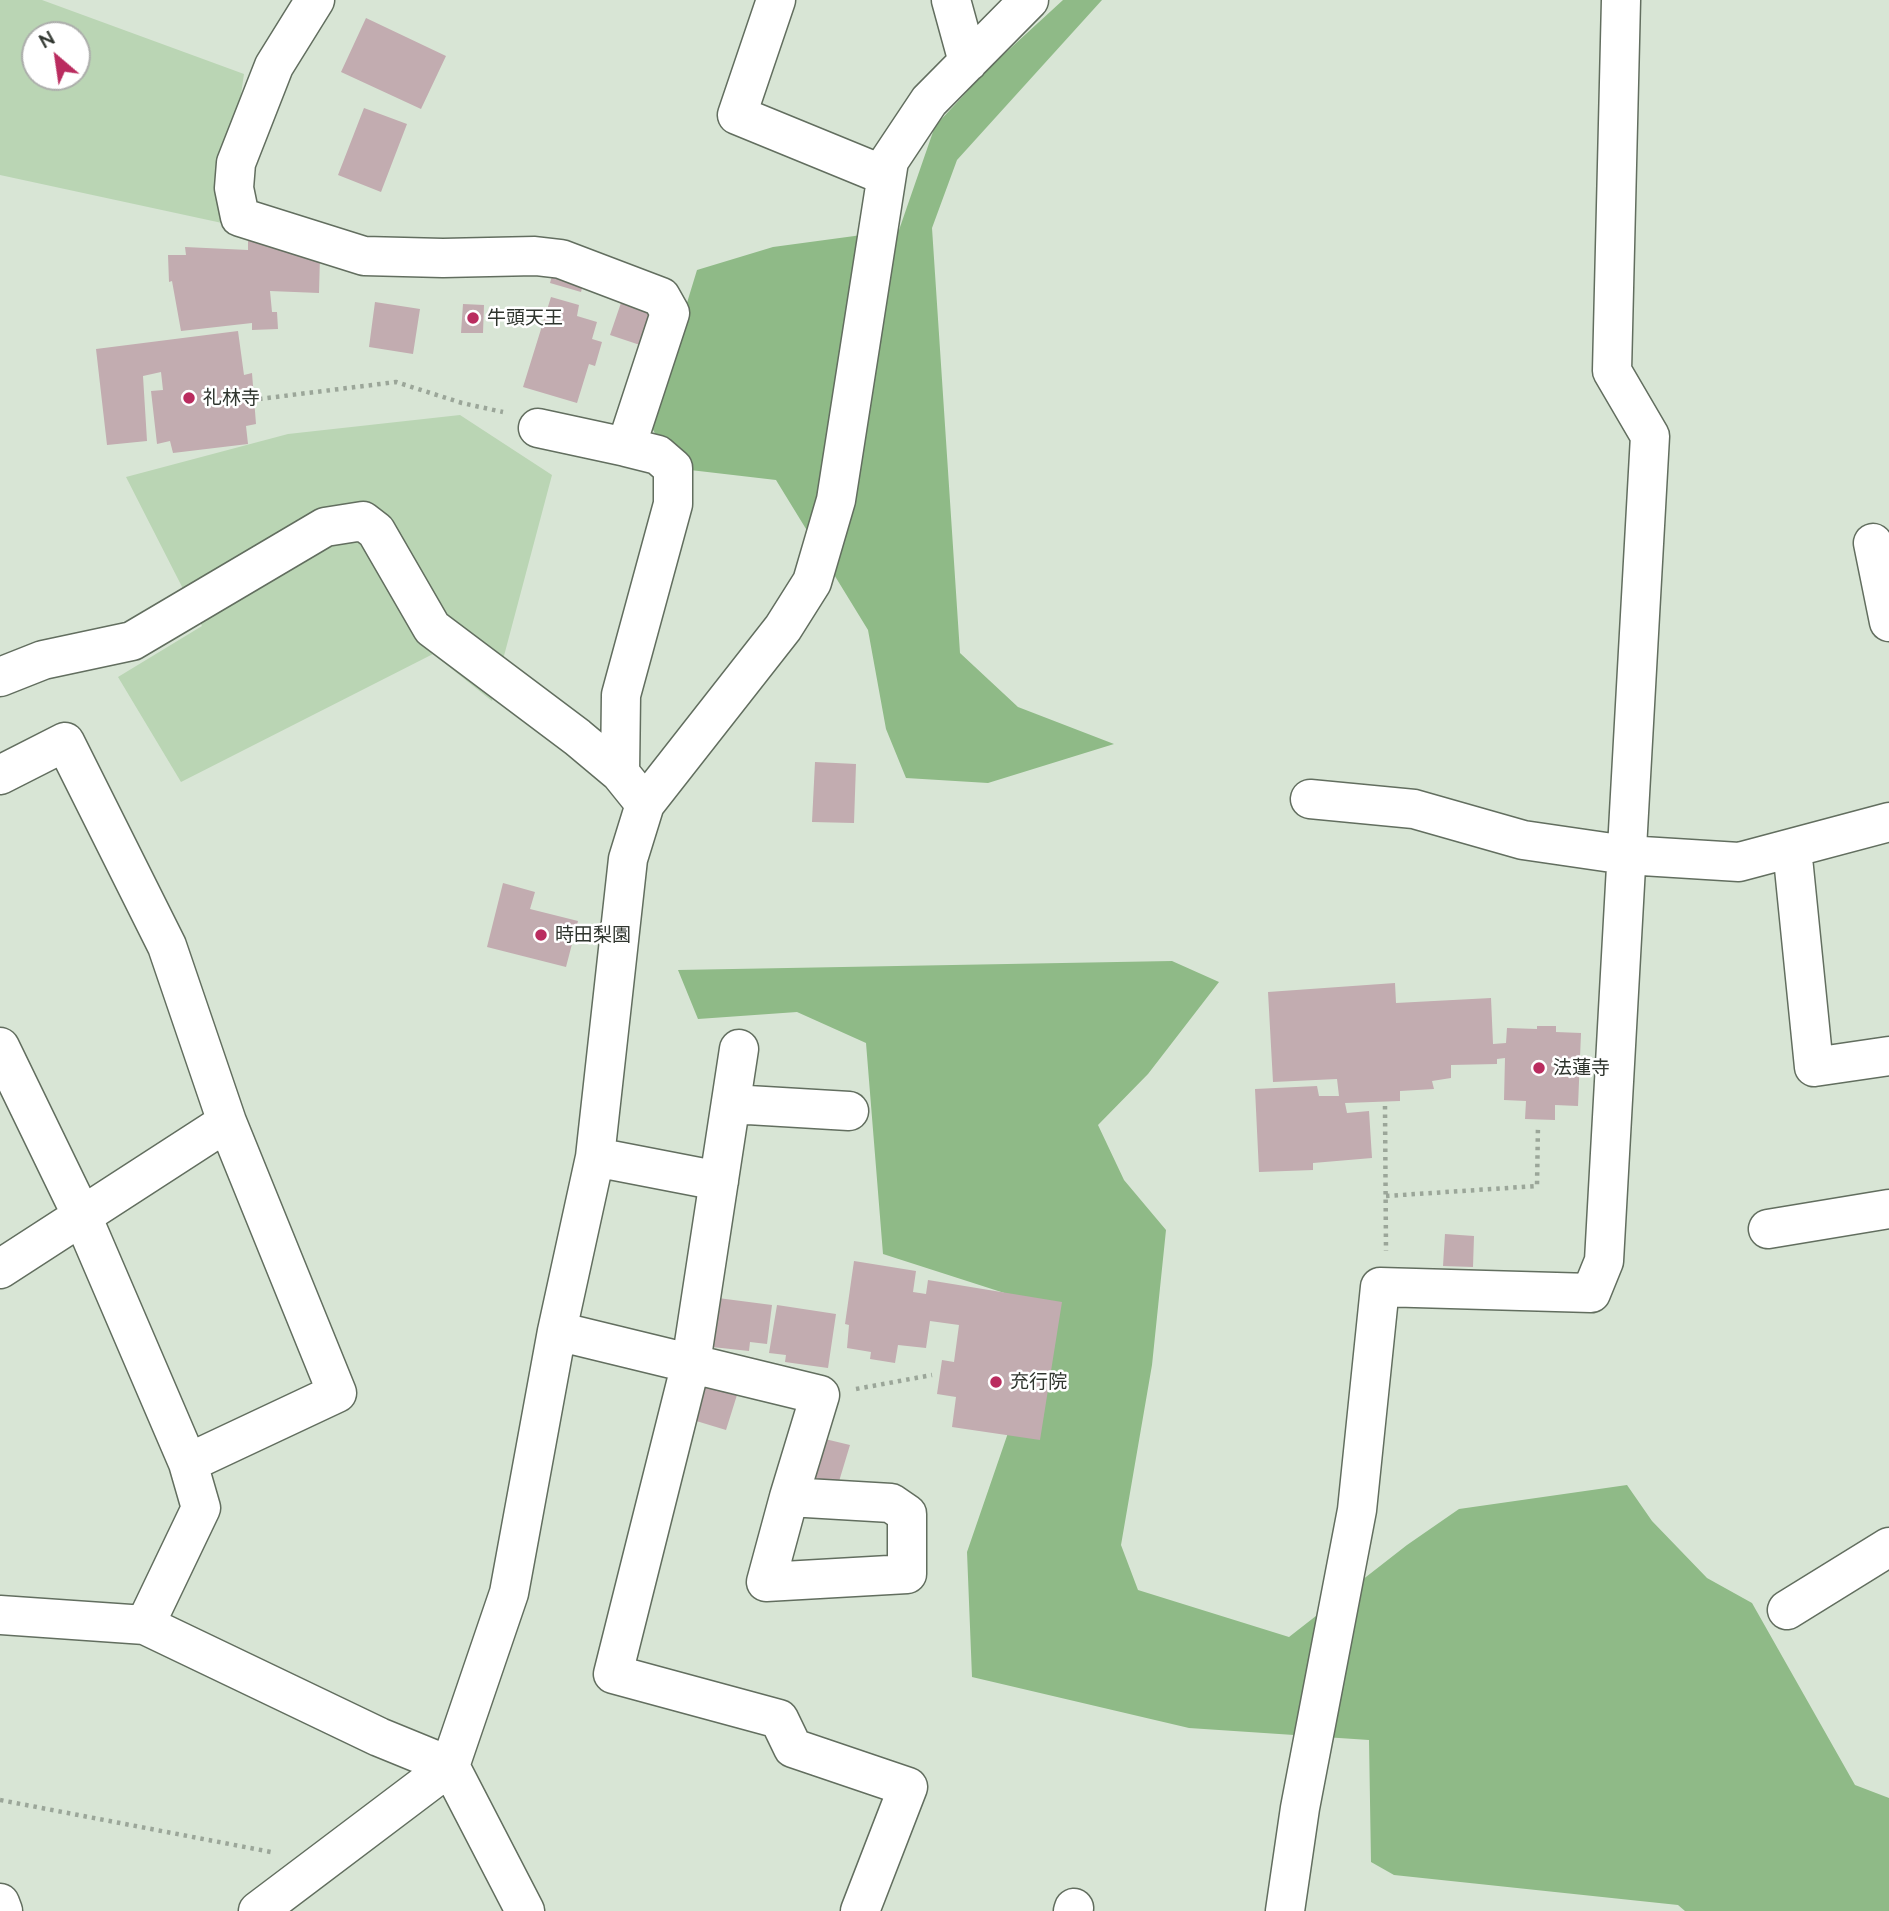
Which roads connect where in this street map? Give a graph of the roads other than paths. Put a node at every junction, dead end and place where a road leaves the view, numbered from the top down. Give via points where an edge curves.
1 (315, 0) edge
2 (776, 0) edge
3 (951, 0) edge
4 (1029, 0) edge
5 (1621, 0) edge
6 (968, 62) junction
7 (886, 176) junction
8 (538, 428) road end
9 (626, 447) junction
10 (1873, 542) dead end
11 (1889, 622) edge
12 (0, 677) edge
13 (620, 773) junction
14 (0, 775) edge
15 (1310, 799) dead end
16 (645, 804) junction
17 (1889, 822) edge
18 (1792, 848) junction
19 (1626, 855) junction
20 (0, 1047) edge
21 (739, 1049) dead end
22 (1889, 1056) edge
23 (731, 1104) junction
24 (849, 1111) dead end
25 (227, 1122) junction
26 (595, 1157) junction
27 (719, 1181) junction
28 (1889, 1209) edge
29 (82, 1216) junction
30 (1768, 1229) dead end
31 (0, 1269) edge
32 (557, 1331) junction
33 (691, 1363) junction
34 (188, 1463) junction
35 (789, 1497) dead end
36 (1889, 1546) edge
37 (1787, 1610) dead end
38 (0, 1615) edge
39 (145, 1625) junction
40 (450, 1766) junction
41 (0, 1903) edge
42 (2, 1911) edge
43 (258, 1911) edge
44 (525, 1911) edge
45 (860, 1911) edge
46 (1285, 1911) edge

1 - 9 street via 274,66 236,163 234,188 240,217 364,256 561,259 661,297 670,313
2 - 7 street via 737,115
3 - 6 street
4 - 6 street
5 - 19 street via 1612,371 1650,436
6 - 7 street via 929,101 889,161
7 - 16 street via 836,500 812,582 783,628
8 - 9 street
9 - 13 street via 658,455 673,468 673,504 621,695
10 - 11 street
12 - 13 street via 43,660 132,641 325,527 363,521 376,531 432,628
13 - 16 street
14 - 25 street via 65,742 167,946
15 - 19 street via 1414,809 1523,840
16 - 26 street via 628,859
17 - 18 street
18 - 19 street via 1739,862
18 - 22 street via 1814,1067
19 - 46 street via 1604,1261 1591,1293 1380,1287 1357,1510
20 - 29 street
21 - 23 street
23 - 24 street
23 - 27 street
25 - 29 street
25 - 34 street via 337,1393
26 - 27 street
26 - 32 street
27 - 33 street
28 - 30 street
29 - 31 street
29 - 34 street
32 - 33 street
32 - 40 street via 509,1593
33 - 35 street via 820,1395
33 - 45 street via 613,1674 779,1718 793,1748 908,1787
34 - 39 street via 201,1508
36 - 37 street
38 - 39 street
39 - 40 street
40 - 43 street
40 - 44 street
41 - 42 street

